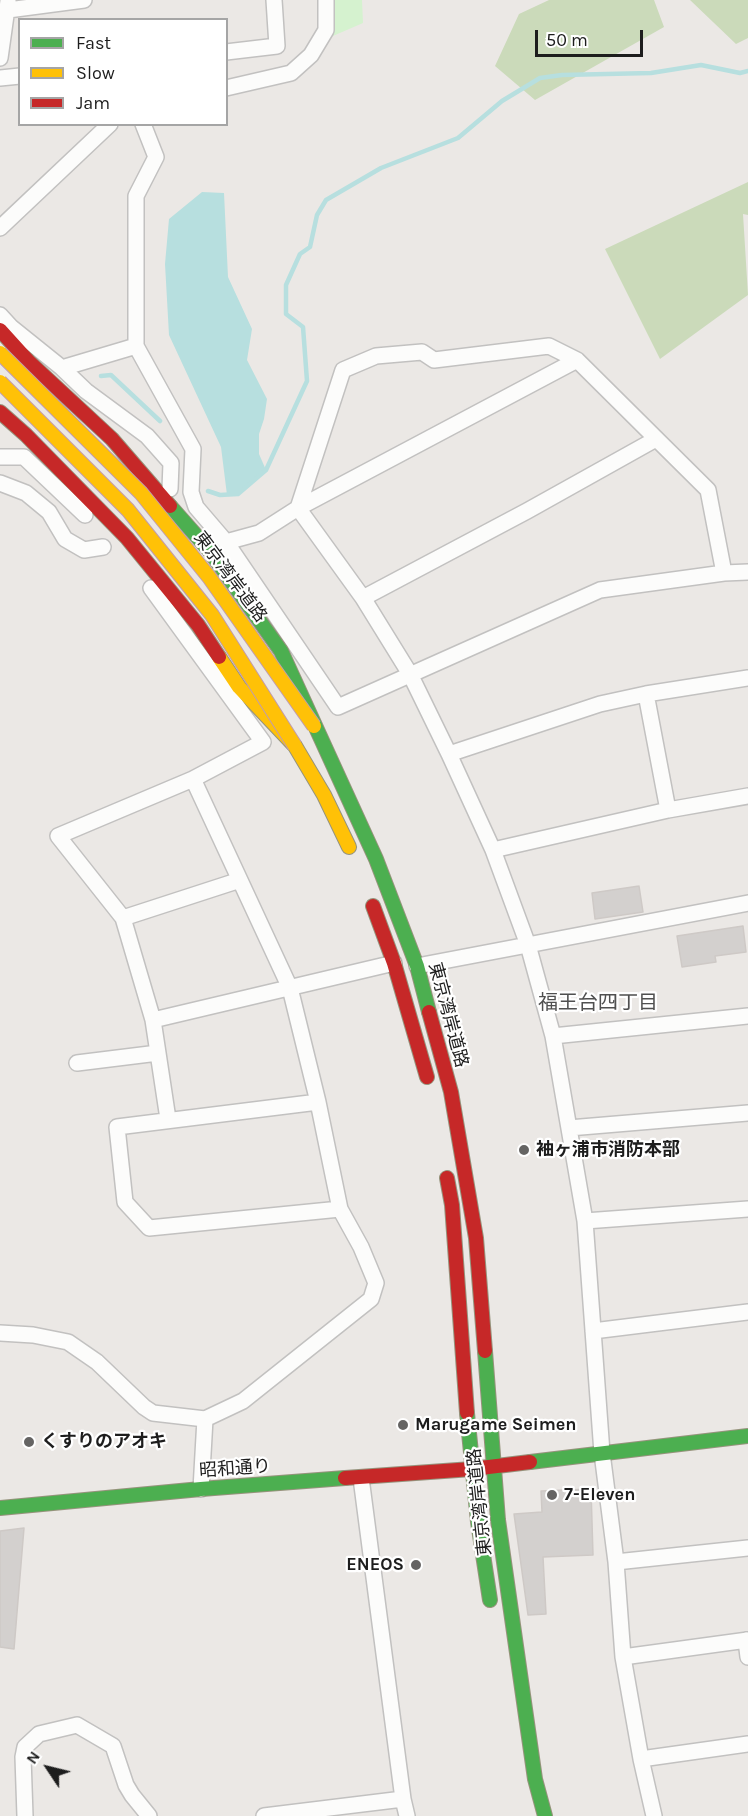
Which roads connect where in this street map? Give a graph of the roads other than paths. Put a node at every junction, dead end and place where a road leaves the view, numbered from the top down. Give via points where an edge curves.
1 (84, 0) edge
2 (274, 0) edge
3 (326, 0) edge
4 (8, 5) edge
5 (228, 52) edge
6 (0, 58) edge
7 (18, 76) edge
8 (0, 78) edge
9 (228, 88) edge
10 (108, 126) edge
11 (144, 126) edge
12 (0, 228) edge
13 (0, 315) edge
14 (0, 330) edge
15 (136, 346) junction
16 (0, 353) edge
17 (577, 360) junction
18 (62, 368) junction
19 (0, 382) edge
20 (0, 412) edge
21 (656, 439) junction
22 (0, 457) edge
23 (0, 483) edge
24 (170, 489) dead end
25 (298, 508) junction
26 (226, 542) junction
27 (104, 547) dead end
28 (748, 572) edge
29 (724, 573) junction
30 (363, 598) junction
31 (410, 674) junction
32 (748, 678) edge
33 (646, 694) junction
34 (314, 726) junction
35 (295, 746) junction
36 (449, 754) junction
37 (193, 779) junction
38 (748, 796) edge
39 (668, 810) junction
40 (493, 850) junction
41 (355, 859) dead end
42 (240, 880) junction
43 (368, 890) dead end
44 (748, 903) edge
45 (123, 918) junction
46 (528, 945) junction
47 (394, 963) junction
48 (417, 966) junction
49 (290, 988) junction
50 (748, 1016) edge
51 (153, 1020) junction
52 (553, 1036) junction
53 (158, 1053) junction
54 (77, 1063) dead end
55 (429, 1085) dead end
56 (318, 1102) junction
57 (748, 1113) edge
58 (168, 1119) junction
59 (569, 1128) junction
60 (444, 1162) dead end
61 (340, 1209) junction
62 (748, 1209) edge
63 (585, 1221) junction
64 (748, 1312) edge
65 (593, 1331) junction
66 (0, 1333) edge
67 (205, 1419) junction
68 (748, 1436) edge
69 (602, 1454) junction
70 (493, 1467) junction
71 (472, 1469) junction
72 (361, 1478) junction
73 (201, 1490) junction
74 (0, 1508) edge
75 (748, 1548) edge
76 (616, 1562) junction
77 (493, 1615) dead end
78 (747, 1640) edge
79 (623, 1657) junction
80 (748, 1658) edge
81 (748, 1744) edge
82 (641, 1759) junction
83 (403, 1799) junction
84 (25, 1816) edge
85 (149, 1816) edge
86 (264, 1816) edge
87 (407, 1816) edge
88 (545, 1816) edge
89 (654, 1816) edge

1 - 4 street
2 - 5 street via 276,46
3 - 9 street via 326,30 311,55 291,73
4 - 6 street
7 - 8 street
10 - 12 street
11 - 15 street via 156,157 136,196
13 - 18 street
14 - 34 main road via 112,440 209,550 281,651
15 - 18 street
15 - 26 street via 193,449 191,492 196,507
16 - 34 main road, 東京湾岸道路, bridge via 141,494 209,577
17 - 21 street
17 - 25 street
17 - 25 street via 549,346 434,360 422,352 376,356 343,370
18 - 24 street via 86,392 147,436 171,463
19 - 35 main road, 東京湾岸道路, bridge via 128,510 212,615
20 - 35 main road via 127,538 198,625 239,687
21 - 29 street via 708,490
21 - 30 street
22 - 37 street via 24,457 109,537 263,742
23 - 27 street via 26,493 49,512 65,539 84,550
25 - 26 street via 259,533
25 - 30 street
26 - 31 street via 338,707
28 - 29 street
29 - 31 street via 600,590
30 - 31 street
31 - 36 street
32 - 33 street
33 - 36 street via 600,704
33 - 39 street
34 - 48 main road, 東京湾岸道路 via 376,859
35 - 41 main road, 東京湾岸道路
36 - 40 street
37 - 42 street
37 - 45 street via 58,836
38 - 39 street
39 - 40 street
40 - 46 street
42 - 45 street
42 - 49 street
43 - 47 main road, 東京湾岸道路
44 - 46 street
45 - 51 street
46 - 48 street
46 - 52 street
47 - 49 street
47 - 55 main road, 東京湾岸道路
48 - 70 main road, 東京湾岸道路 via 451,1092 475,1229
49 - 51 street
49 - 56 street
50 - 52 street
51 - 53 street
52 - 59 street
53 - 54 street
53 - 58 street
56 - 58 street
56 - 61 street
57 - 59 street
58 - 61 street via 117,1127 124,1202 149,1228
59 - 63 street
60 - 71 main road, 東京湾岸道路 via 452,1205
61 - 67 street via 376,1283 371,1299 243,1401
62 - 63 street
63 - 65 street
64 - 65 street
65 - 69 street
66 - 67 street via 68,1342 97,1362 153,1413
67 - 73 street
68 - 69 main road
69 - 70 main road
69 - 76 street
70 - 71 main road, 昭和通り
70 - 88 main road, 東京湾岸道路 via 535,1779
71 - 72 main road, 昭和通り
71 - 77 main road, 東京湾岸道路
72 - 73 main road, 昭和通り
72 - 83 street
73 - 74 main road, 昭和通り
75 - 76 street
76 - 79 street
78 - 79 street
78 - 80 street
79 - 82 street
81 - 82 street
82 - 89 street
83 - 86 street
83 - 87 street
84 - 85 street via 25,1747 39,1734 77,1725 113,1746 126,1785

